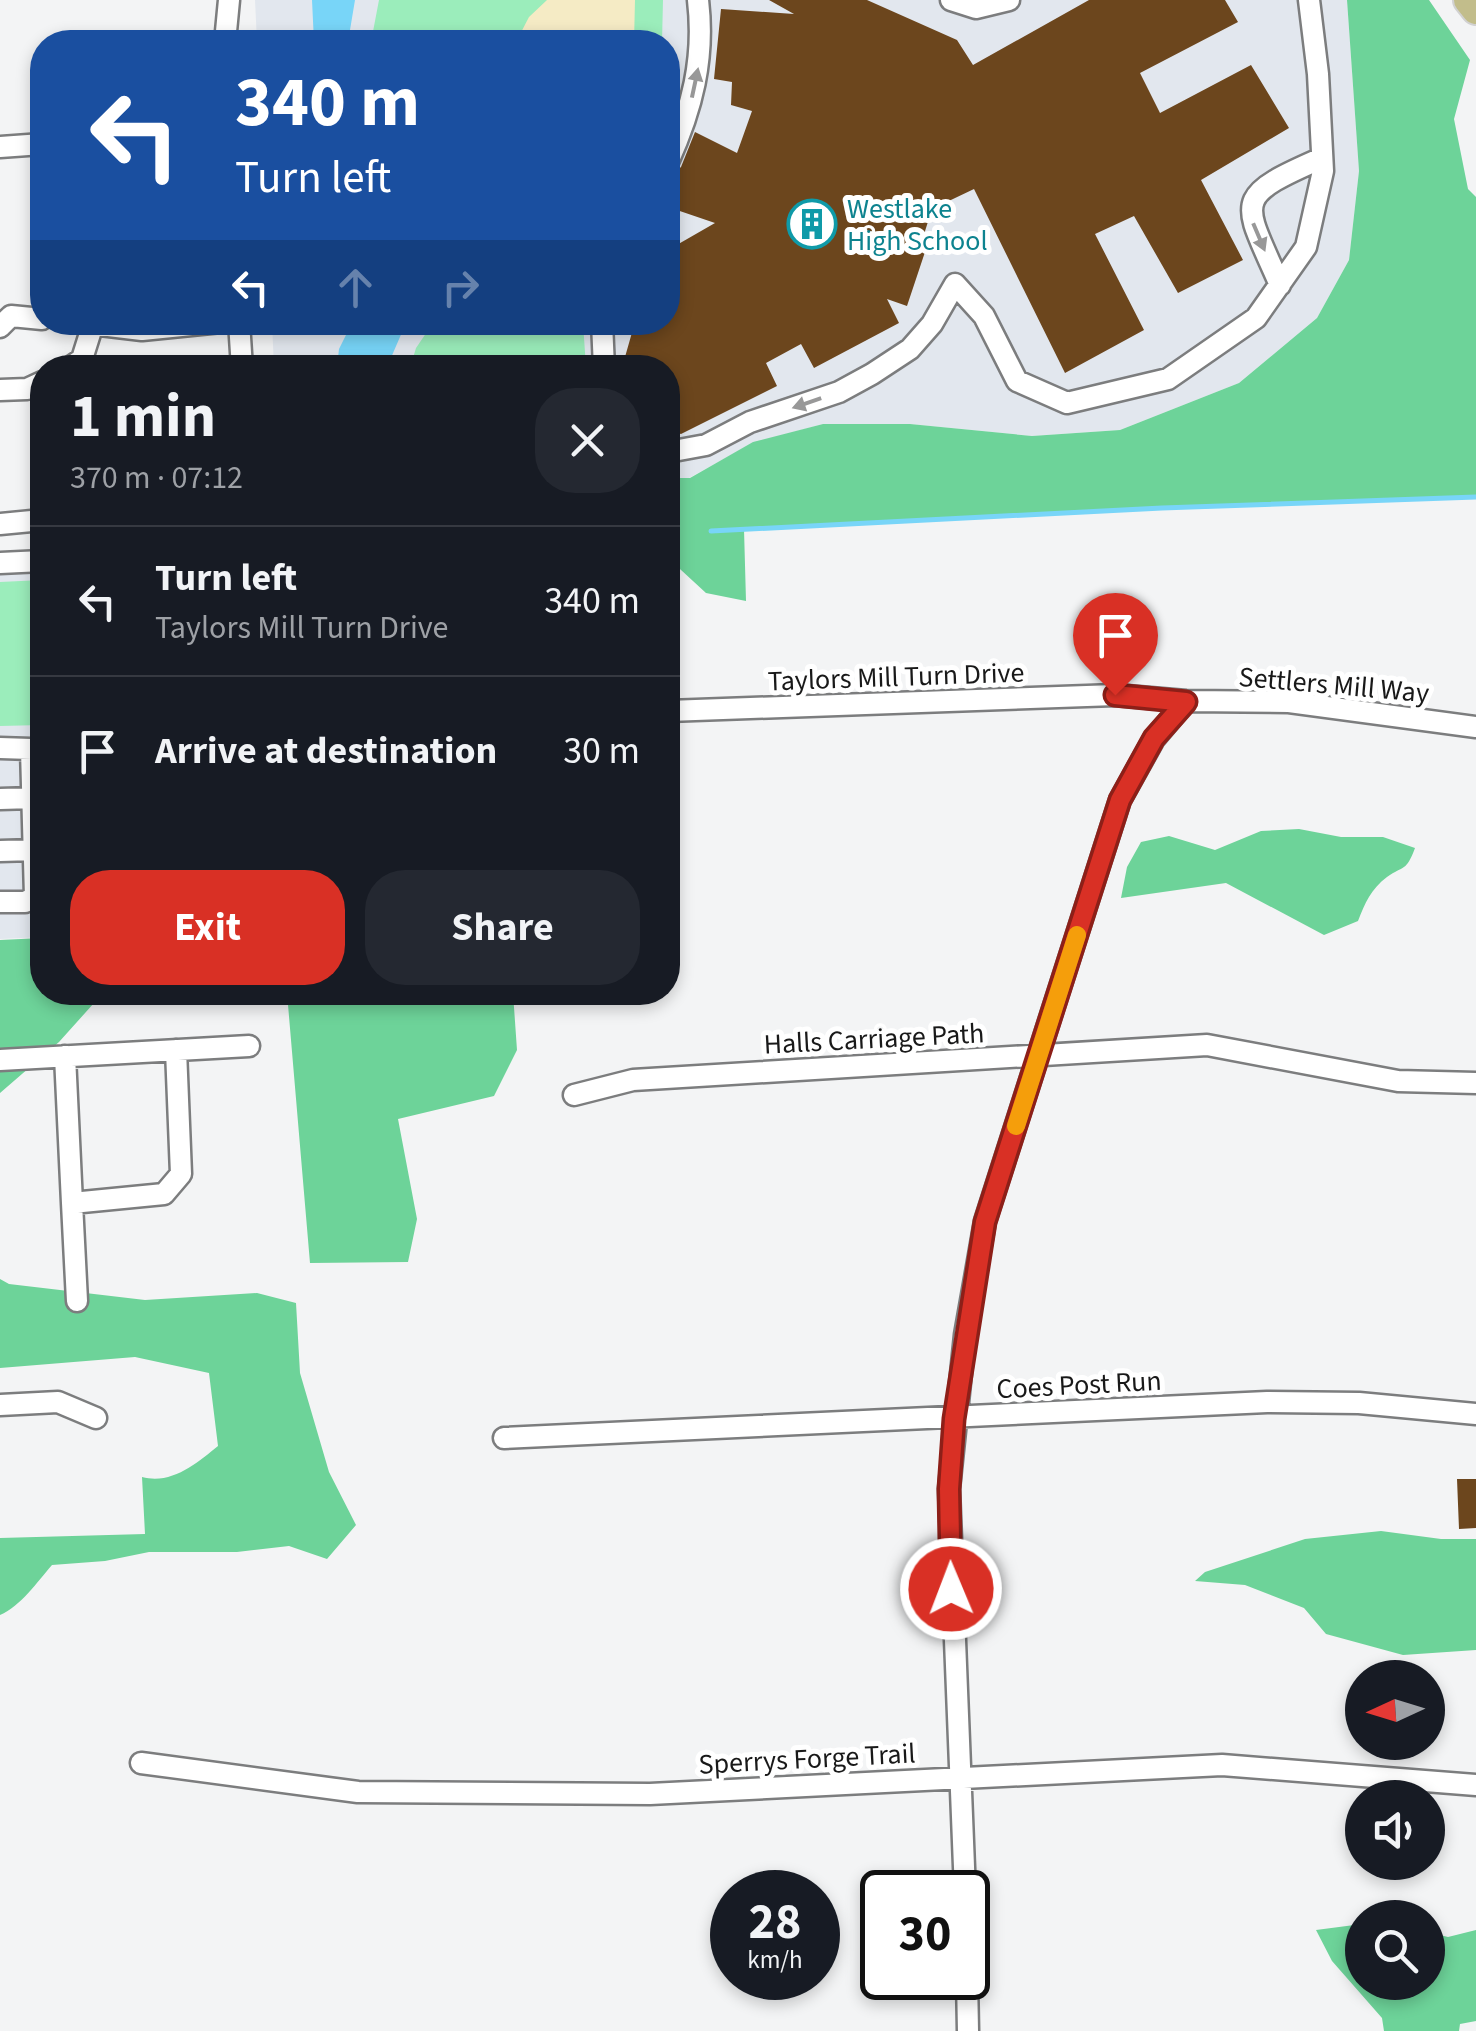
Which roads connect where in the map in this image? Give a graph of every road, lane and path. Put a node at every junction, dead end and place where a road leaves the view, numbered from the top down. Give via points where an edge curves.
1 (229, 0) edge
2 (698, 0) edge
3 (951, 0) edge
4 (1009, 0) edge
5 (1308, 0) edge
6 (1468, 0) edge
7 (1476, 10) edge
8 (226, 30) edge
9 (680, 135) edge
10 (30, 145) edge
11 (0, 147) edge
12 (1322, 158) junction
13 (1280, 285) junction
14 (4, 314) edge
15 (30, 317) edge
16 (30, 387) edge
17 (0, 390) edge
18 (680, 450) edge
19 (30, 521) edge
20 (0, 524) edge
21 (30, 562) edge
22 (0, 563) edge
23 (1186, 702) junction
24 (680, 711) edge
25 (1476, 727) edge
26 (0, 748) edge
27 (30, 749) edge
28 (30, 798) edge
29 (0, 799) edge
30 (30, 850) edge
31 (0, 852) edge
32 (30, 900) edge
33 (0, 902) edge
34 (249, 1046) dead end
35 (176, 1050) junction
36 (65, 1056) junction
37 (1038, 1056) junction
38 (0, 1060) edge
39 (1476, 1083) edge
40 (574, 1095) dead end
41 (72, 1203) junction
42 (76, 1300) dead end
43 (0, 1405) edge
44 (1476, 1414) edge
45 (96, 1418) dead end
46 (954, 1419) junction
47 (504, 1438) dead end
48 (141, 1763) dead end
49 (963, 1777) junction
50 (1476, 1785) edge
51 (965, 1870) edge
52 (967, 2000) edge
53 (968, 2031) edge

1 - 8 street
9 -> 2 street via 697,83
3 - 4 street via 976,8
5 - 12 street
6 - 7 main road
10 - 11 street
12 - 13 street via 1306,247
12 -> 13 street via 1286,174 1251,202 1250,215
13 -> 18 street via 1256,318 1168,379 1067,403 1017,381 984,316 955,284 932,324 894,360 839,392 750,422 706,446
14 - 15 street
16 - 17 street
19 - 20 street
21 - 22 street
23 - 24 street, Taylors Mill Turn Drive via 1115,695
23 - 25 street, Settlers Mill Way via 1289,702
23 - 37 street via 1154,738 1120,800
26 - 27 street
28 - 29 street
30 - 31 street
32 - 33 street
34 - 35 street
35 - 36 street
35 - 41 street via 181,1174 164,1194
36 - 38 street
36 - 41 street
37 - 39 street, Halls Carriage Path via 1207,1045 1398,1081
37 - 40 street, Halls Carriage Path via 633,1080
37 - 46 street via 985,1222
41 - 42 street
43 - 45 street via 58,1402
44 - 46 street, Coes Post Run via 1267,1402
46 - 47 street, Coes Post Run
46 - 49 street via 951,1589
48 - 49 street, Sperrys Forge Trail via 358,1792 650,1794
49 - 50 street, Sperrys Forge Trail via 1222,1765
49 - 51 street
52 - 53 street

